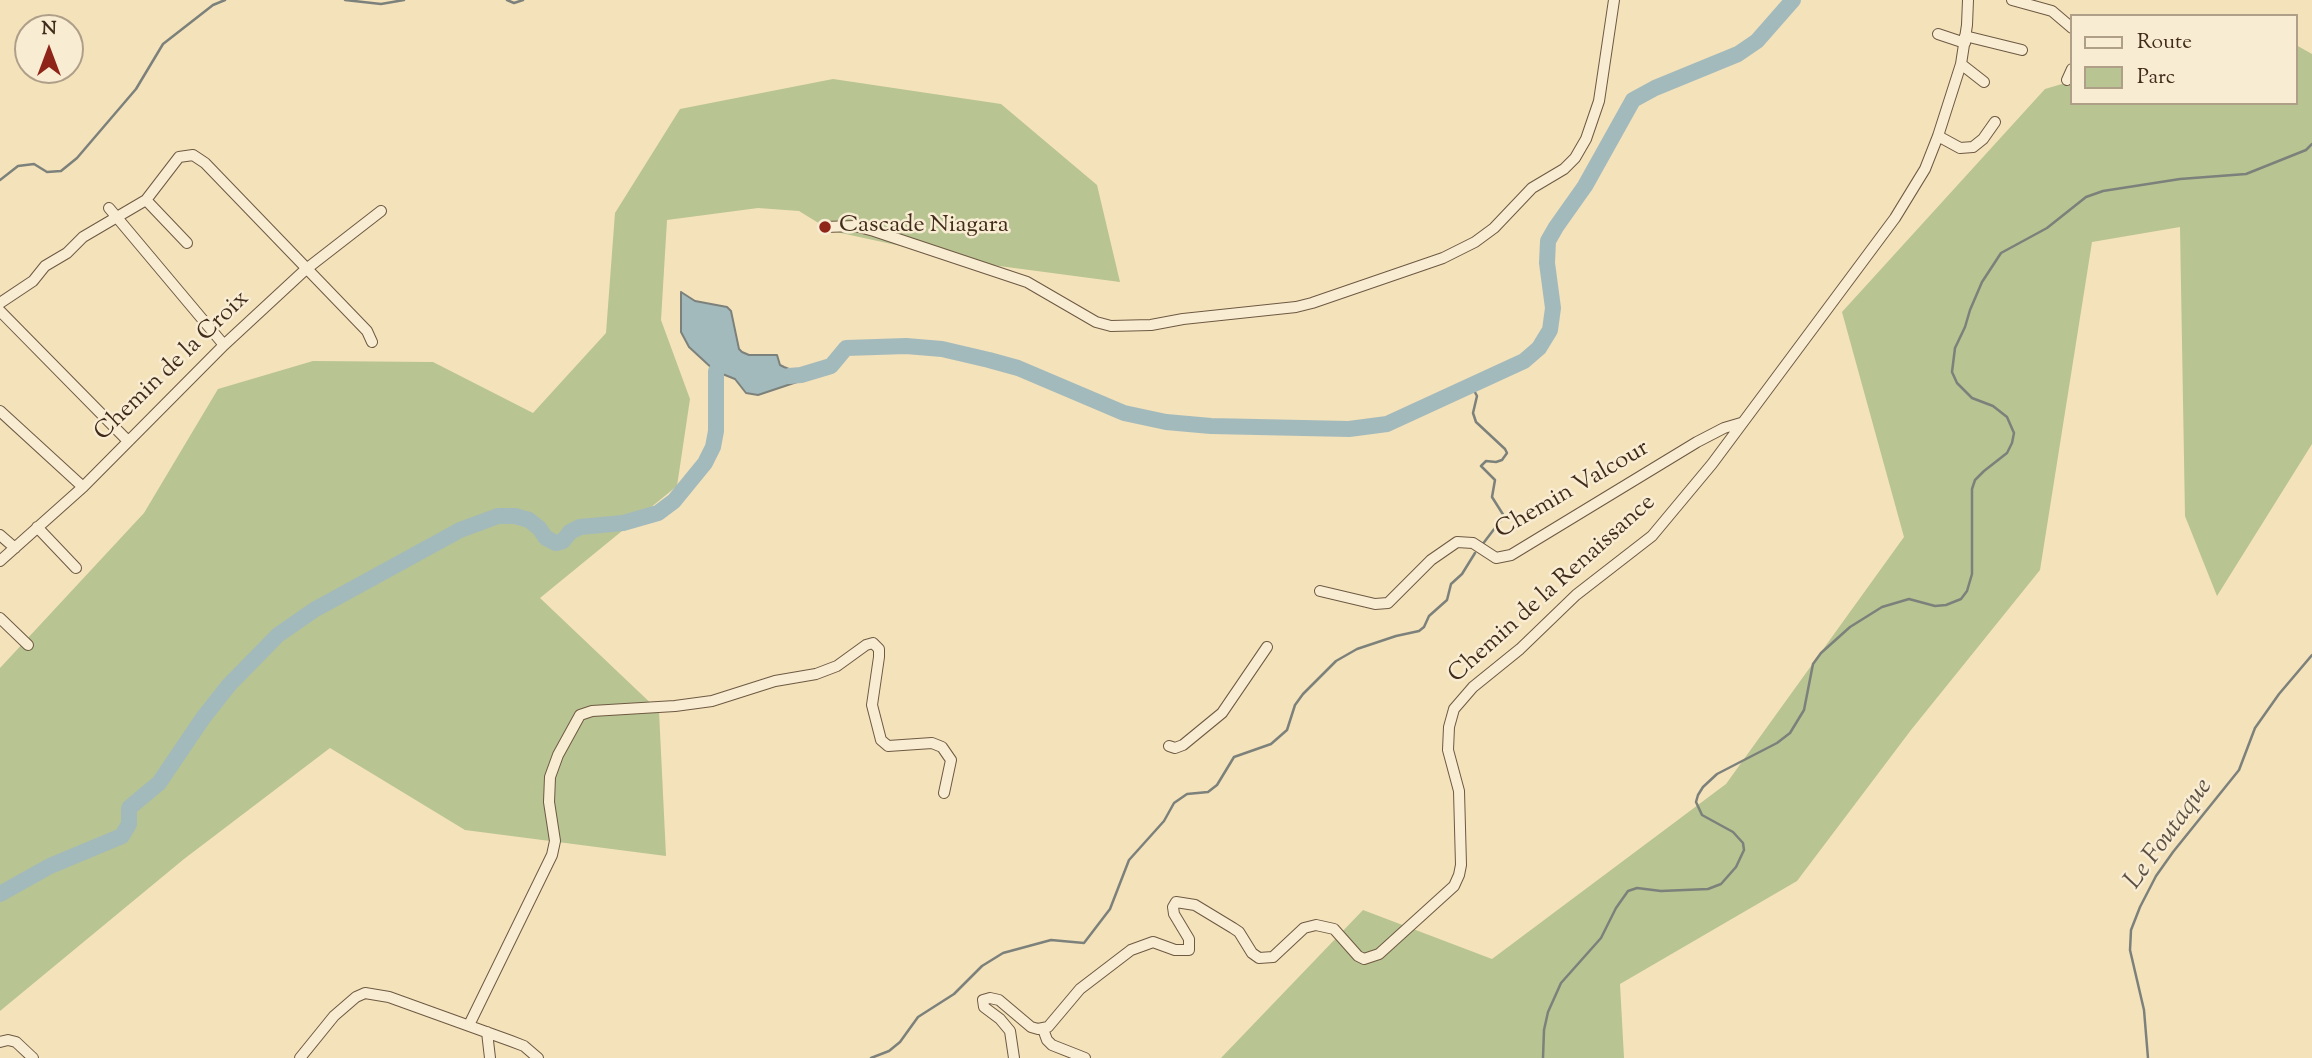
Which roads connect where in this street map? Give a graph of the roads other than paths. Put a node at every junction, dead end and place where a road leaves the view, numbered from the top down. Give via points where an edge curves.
1 (1614, 0) edge
2 (1968, 0) edge
3 (2012, 0) edge
4 (2070, 27) edge
5 (1938, 34) dead end
6 (1965, 40) junction
7 (2022, 50) dead end
8 (1961, 64) junction
9 (2070, 73) edge
10 (2067, 80) dead end
11 (1984, 82) dead end
12 (1995, 122) dead end
13 (1938, 136) junction
14 (146, 201) junction
15 (109, 208) dead end
16 (381, 211) dead end
17 (117, 217) junction
18 (825, 227) dead end
19 (187, 243) dead end
20 (305, 270) junction
21 (0, 303) edge
22 (0, 311) edge
23 (372, 342) dead end
24 (224, 345) junction
25 (0, 411) edge
26 (1742, 423) junction
27 (127, 440) junction
28 (83, 487) junction
29 (37, 527) junction
30 (0, 535) edge
31 (15, 548) junction
32 (0, 561) edge
33 (76, 568) dead end
34 (1320, 591) dead end
35 (0, 618) edge
36 (28, 645) dead end
37 (1267, 647) dead end
38 (1169, 746) dead end
39 (944, 793) dead end
40 (469, 1026) junction
41 (1043, 1029) junction
42 (487, 1032) junction
43 (0, 1042) edge
44 (33, 1058) edge
45 (300, 1058) edge
46 (490, 1058) edge
47 (538, 1058) edge
48 (1014, 1058) edge
49 (1084, 1058) edge

1 - 18 street via 1599,101 1576,158 1532,188 1475,242 1443,258 1312,303 1151,325 1111,326 1027,282 874,231
2 - 6 street, Chemin de la Renaissance
3 - 4 street via 2052,12
5 - 6 street
6 - 7 street
6 - 8 street, Chemin de la Renaissance
8 - 11 street
8 - 13 street, Chemin de la Renaissance
9 - 10 street
12 - 13 street via 1973,147 1960,148
13 - 26 street, Chemin de la Renaissance via 1925,169 1895,218
14 - 17 street
14 - 19 street
14 - 20 street via 179,157 193,155
15 - 17 street
16 - 20 street, Chemin de la Croix
17 - 21 street via 83,237 68,254 45,266 33,281
17 - 24 street
20 - 23 street via 367,331
20 - 24 street, Chemin de la Croix
22 - 27 street
24 - 27 street, Chemin de la Croix
25 - 28 street
26 - 34 street, Chemin Valcour via 1697,442 1511,555 1496,558 1473,543 1457,542 1431,560 1388,603
26 - 41 street, Chemin de la Renaissance via 1652,536 1576,595 1458,704 1452,715 1448,750 1459,791 1459,875 1446,894 1379,954 1357,956 1334,929 1316,925 1304,928 1273,957 1259,958 1233,928 1195,905 1176,902 1174,914 1189,939 1189,950 1153,942 1131,950 1080,989
27 - 28 street, Chemin de la Croix
28 - 29 street, Chemin de la Croix
29 - 31 street, Chemin de la Croix
29 - 33 street
30 - 31 street
31 - 32 street, Chemin de la Croix
35 - 36 street
37 - 38 street via 1223,713 1183,745
39 - 40 street via 951,760 942,747 932,743 888,746 881,740 872,705 879,657 873,643 816,674 775,681 712,701 580,715 550,777 552,855
40 - 42 street
40 - 45 street via 365,993 334,1016
41 - 48 street via 1031,1027 999,1000 983,1000 984,1007 1010,1031
41 - 49 street via 1052,1045
42 - 46 street
42 - 47 street via 524,1046
43 - 44 street via 16,1042

